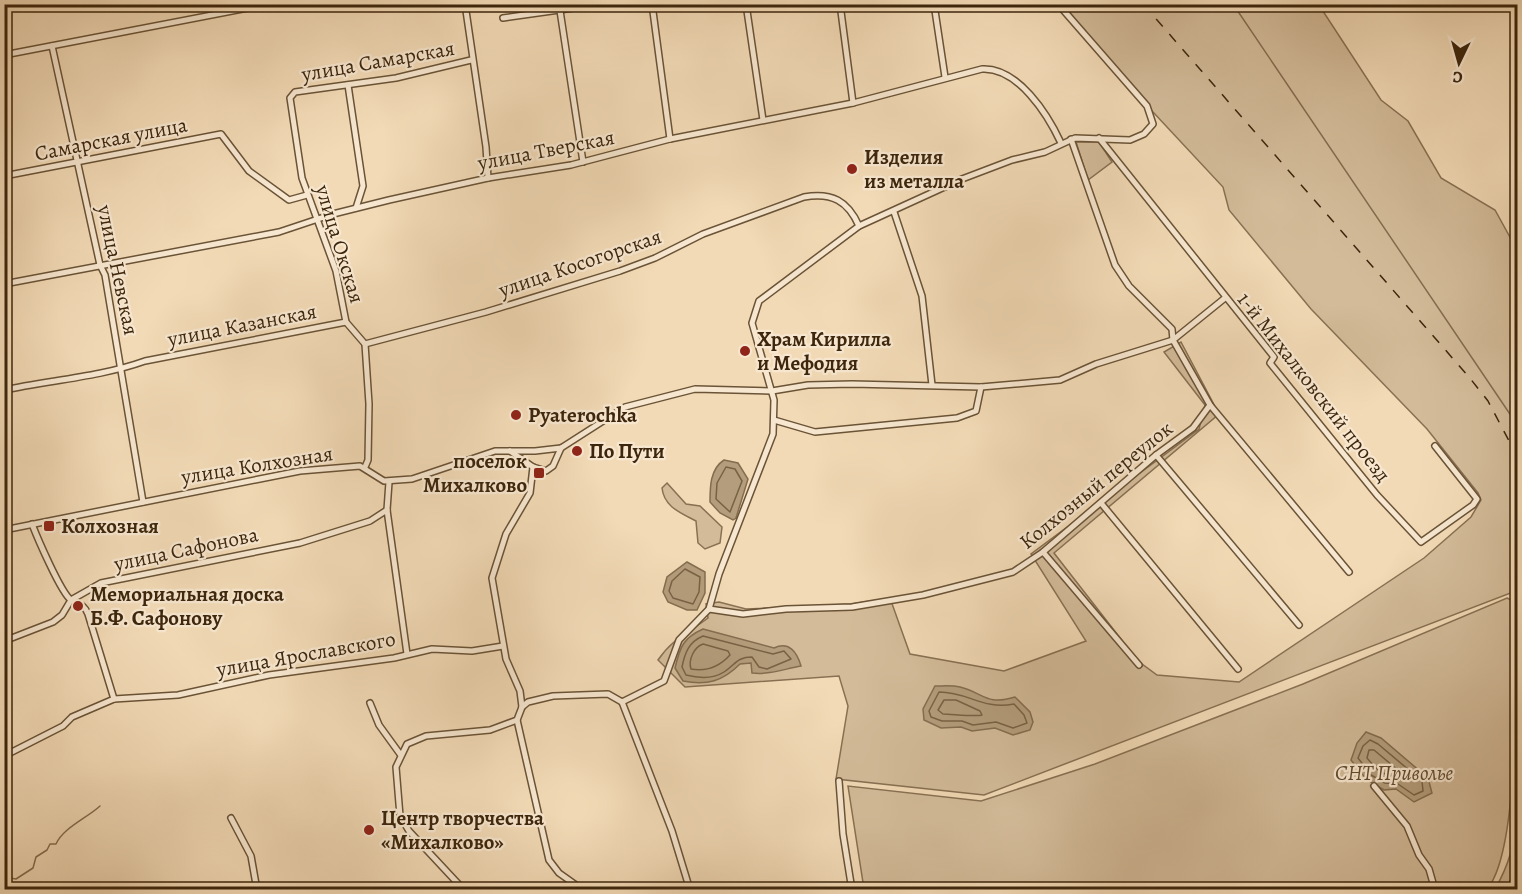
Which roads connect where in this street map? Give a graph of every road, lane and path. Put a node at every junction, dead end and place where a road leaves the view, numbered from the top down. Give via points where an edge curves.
1 (269, 4) edge
2 (465, 4) edge
3 (559, 4) edge
4 (602, 4) edge
5 (652, 4) edge
6 (746, 4) edge
7 (840, 4) edge
8 (934, 4) edge
9 (1058, 4) edge
10 (560, 12) junction
11 (503, 18) dead end
12 (52, 46) junction
13 (4, 55) edge
14 (471, 60) junction
15 (945, 77) junction
16 (348, 85) junction
17 (291, 95) joint
18 (853, 103) junction
19 (763, 120) junction
20 (1099, 138) junction
21 (670, 139) junction
22 (1071, 139) junction
23 (1061, 143) junction
24 (583, 162) junction
25 (77, 163) junction
26 (4, 176) edge
27 (488, 178) junction
28 (307, 195) junction
29 (356, 208) junction
30 (894, 212) junction
31 (317, 219) junction
32 (859, 226) junction
33 (100, 265) junction
34 (4, 284) edge
35 (1225, 298) junction
36 (346, 322) junction
37 (1173, 340) junction
38 (365, 344) junction
39 (122, 369) junction
40 (932, 385) junction
41 (981, 387) junction
42 (4, 390) edge
43 (772, 391) junction
44 (1210, 405) junction
45 (774, 420) junction
46 (1435, 446) dead end
47 (561, 448) junction
48 (508, 450) junction
49 (1156, 455) junction
50 (365, 467) junction
51 (533, 469) junction
52 (389, 482) junction
53 (143, 502) junction
54 (1101, 503) junction
55 (387, 510) junction
56 (32, 524) junction
57 (4, 530) edge
58 (1043, 552) junction
59 (1349, 572) dead end
60 (70, 600) junction
61 (709, 609) junction
62 (1299, 625) dead end
63 (4, 641) edge
64 (503, 646) junction
65 (408, 654) junction
66 (1139, 665) dead end
67 (1238, 669) dead end
68 (114, 699) junction
69 (622, 702) junction
70 (370, 703) dead end
71 (522, 707) junction
72 (517, 720) junction
73 (400, 754) junction
74 (4, 756) edge
75 (839, 782) dead end
76 (1374, 786) dead end
77 (231, 818) dead end
78 (257, 890) edge
79 (464, 890) edge
80 (583, 890) edge
81 (690, 890) edge
82 (852, 890) edge
83 (1435, 890) edge

1 - 12 street
2 - 14 street
3 - 10 street
4 - 10 street
5 - 21 street
6 - 19 street
7 - 18 street
8 - 15 street
9 - 20 street via 1152,114 1154,124 1138,137 1120,141
10 - 11 street
10 - 24 street
12 - 13 street
12 - 25 street, улица Невская
14 - 16 street, улица Самарская
14 - 27 street
15 - 18 street, улица Тверская
15 - 23 street, улица Тверская via 988,69 1004,74 1031,98
16 - 17 street, улица Самарская
16 - 29 street via 363,186
17 - 28 street, улица Окская via 292,122
18 - 19 street, улица Тверская
19 - 21 street, улица Тверская
20 - 22 street
20 - 35 street, 1-й Михалковский проезд
21 - 24 street, улица Тверская
22 - 23 street
22 - 37 street via 1115,265 1172,329
23 - 30 street via 962,179
24 - 27 street, улица Тверская
25 - 26 street, Самарская улица
25 - 28 street, Самарская улица via 224,135 256,178 289,200
25 - 33 street, улица Невская
27 - 29 street, улица Тверская
28 - 31 street, улица Окская
29 - 31 street, улица Тверская
30 - 32 street
30 - 40 street via 922,296
31 - 33 street, улица Тверская via 279,232
31 - 36 street, улица Окская via 336,271
32 - 38 street, улица Косогорская via 845,204 819,195 804,197 722,226 620,272
32 - 43 street via 760,299 753,312 753,331
33 - 34 street, улица Тверская
33 - 39 street, улица Невская
35 - 37 street
35 - 46 street, 1-й Михалковский проезд via 1274,357 1270,363 1377,495 1421,542 1477,499
36 - 38 street, улица Окская
36 - 39 street, улица Казанская via 145,361
37 - 41 street via 1096,364 1063,380
37 - 44 street
38 - 50 street via 369,404
39 - 42 street, улица Казанская
39 - 53 street, улица Невская
40 - 41 street
40 - 43 street via 813,385
41 - 45 street via 976,411 957,418 819,432
43 - 45 street
43 - 47 street via 695,389 625,407
44 - 49 street, Колхозный переулок via 1193,428
44 - 59 street
45 - 61 street via 767,456 719,574
47 - 48 street
47 - 51 street via 552,470
48 - 51 street
48 - 52 street via 489,452 415,478
49 - 54 street, Колхозный переулок
49 - 62 street
50 - 52 street, улица Колхозная
50 - 53 street, улица Колхозная via 300,471
51 - 64 street via 530,493 506,534 492,578
52 - 55 street
53 - 56 street, улица Колхозная
54 - 58 street, Колхозный переулок
54 - 67 street
55 - 60 street, улица Сафонова via 370,521 320,538 101,584
55 - 65 street
56 - 57 street, улица Колхозная
56 - 60 street via 42,552
58 - 61 street, Колхозный переулок via 1013,572 895,600 743,614
58 - 66 street
60 - 63 street, улица Сафонова via 53,622
60 - 68 street via 84,606 88,614
61 - 69 street via 679,639 664,681
64 - 65 street, улица Ярославского
64 - 71 street
65 - 68 street, улица Ярославского via 269,675 178,695
68 - 74 street, улица Ярославского via 72,717 63,726
69 - 71 street via 611,694 583,694 530,701
69 - 81 street via 672,831
70 - 73 street via 379,725
71 - 72 street
72 - 73 street via 484,731 417,738
72 - 80 street via 549,860 559,873
73 - 79 street via 396,766 400,816
75 - 82 street
76 - 83 street via 1407,826
77 - 78 street via 251,856

